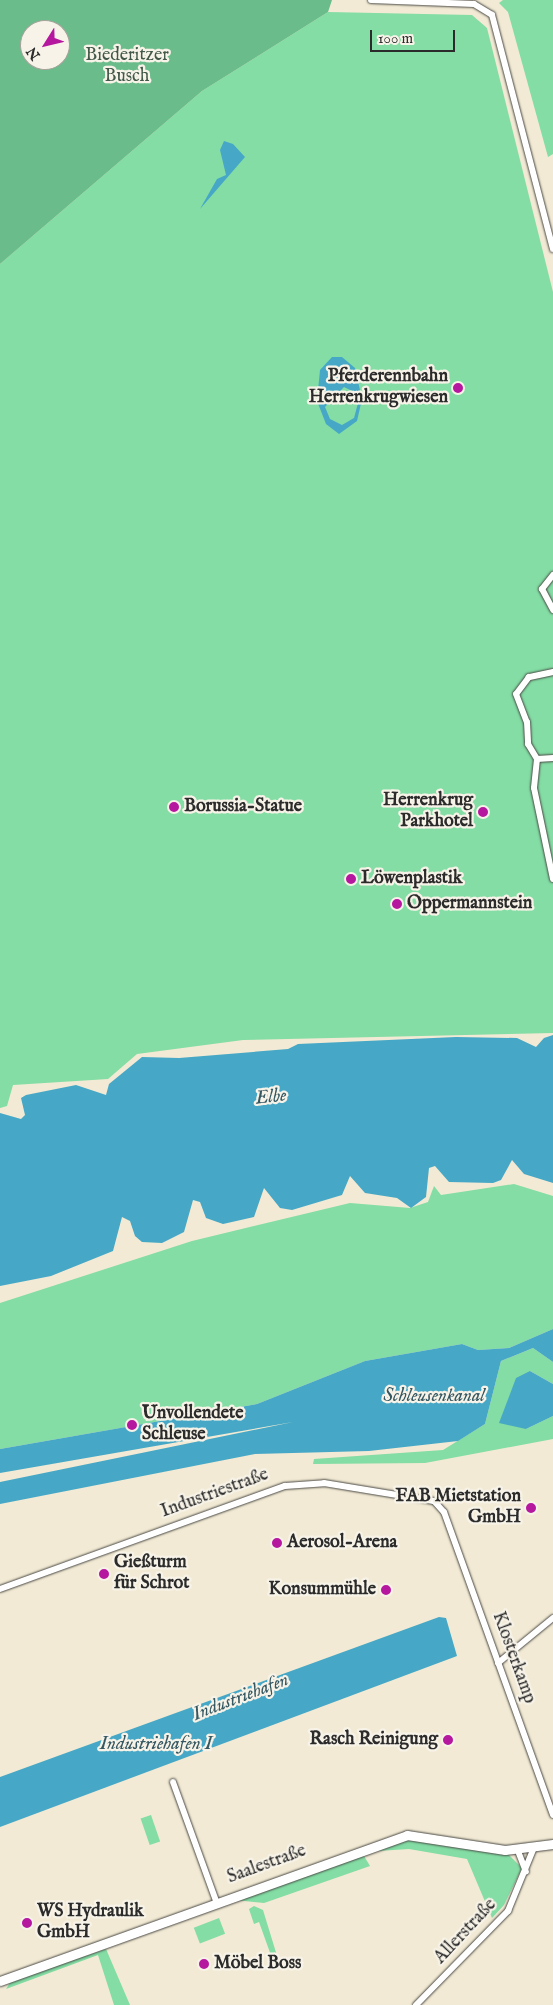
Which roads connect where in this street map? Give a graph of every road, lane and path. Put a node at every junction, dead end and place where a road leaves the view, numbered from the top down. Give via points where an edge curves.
1 (371, 0) edge
2 (553, 249) edge
3 (553, 575) edge
4 (553, 610) edge
5 (553, 672) edge
6 (553, 758) edge
7 (537, 759) junction
8 (553, 879) edge
9 (444, 1512) joint
10 (0, 1589) edge
11 (553, 1618) edge
12 (498, 1663) junction
13 (172, 1782) dead end
14 (553, 1815) edge
15 (553, 1844) edge
16 (534, 1850) junction
17 (518, 1851) junction
18 (526, 1872) junction
19 (216, 1901) junction
20 (0, 1981) edge
21 (416, 2005) edge

1 - 2 street via 474,4 495,18
3 - 4 street via 542,589
5 - 7 street via 531,676 516,691 527,724 528,744
6 - 7 street
7 - 8 street via 534,788
9 - 10 street, Industriestraße via 436,1502 417,1497 324,1483 285,1486
9 - 12 street, Klosterkamp
11 - 12 street
12 - 14 street, Klosterkamp
13 - 19 street
15 - 16 main road, Saalestraße
16 - 17 main road, Saalestraße
16 - 18 street, Allerstraße
17 - 18 street
17 - 19 main road, Saalestraße via 407,1834
18 - 21 street, Allerstraße via 508,1911
19 - 20 main road, Saalestraße

